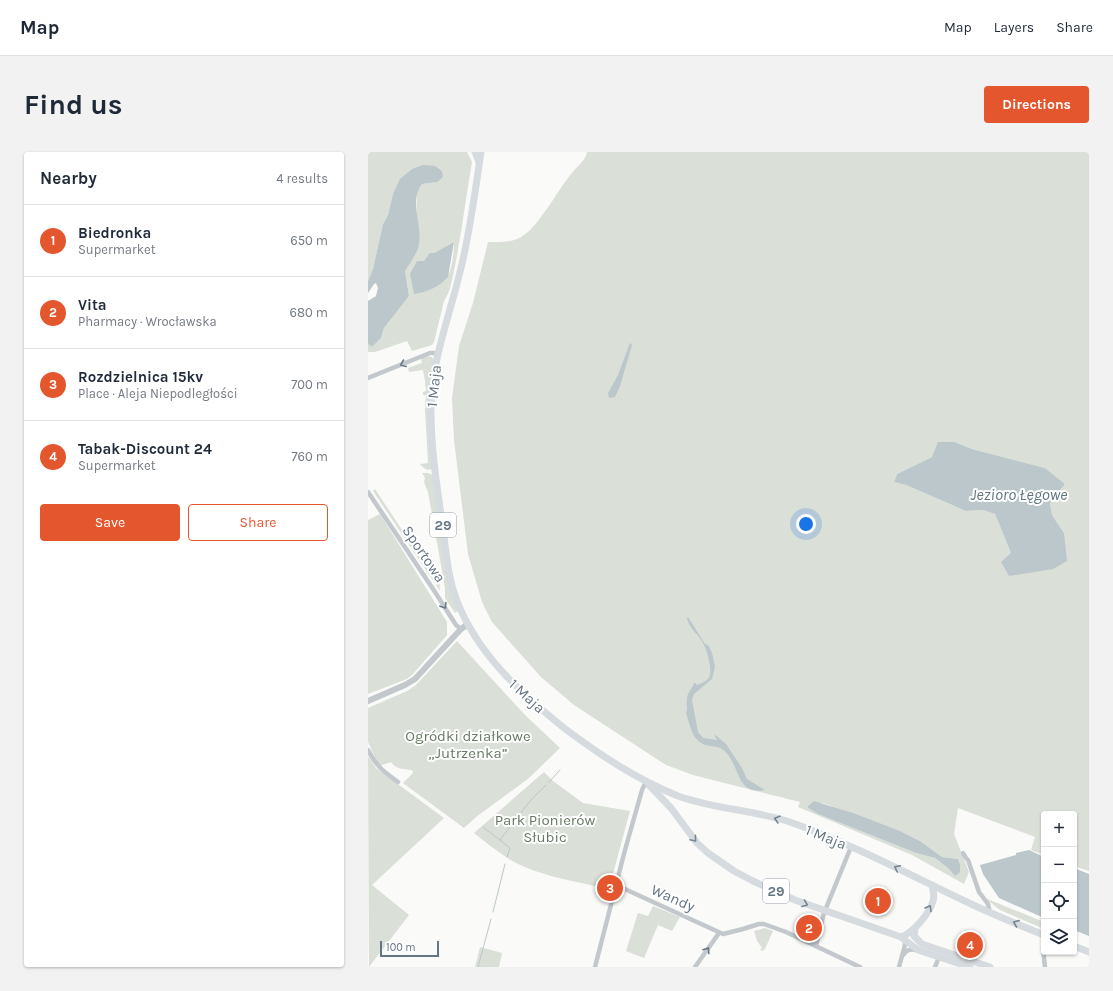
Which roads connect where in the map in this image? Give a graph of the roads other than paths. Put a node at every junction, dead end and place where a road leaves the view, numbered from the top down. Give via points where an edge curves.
1 (475, 152) edge
2 (481, 152) edge
3 (479, 162) junction
4 (438, 353) junction
5 (368, 378) edge
6 (368, 492) edge
7 (468, 624) junction
8 (461, 629) junction
9 (368, 701) edge
10 (368, 750) edge
11 (398, 782) dead end
12 (646, 782) junction
13 (678, 796) junction
14 (671, 808) junction
15 (851, 847) junction
16 (963, 853) dead end
17 (616, 885) junction
18 (932, 885) junction
19 (825, 911) junction
20 (990, 913) junction
21 (915, 928) junction
22 (719, 933) junction
23 (1041, 934) edge
24 (903, 938) junction
25 (816, 946) junction
26 (1077, 947) edge
27 (918, 950) junction
28 (1089, 952) edge
29 (1044, 955) edge
30 (902, 956) junction
31 (939, 957) junction
32 (595, 967) edge
33 (695, 967) edge
34 (860, 967) edge
35 (899, 967) edge
36 (935, 967) edge
37 (970, 967) edge
38 (990, 967) edge
39 (1045, 967) edge

1 - 3 main road
2 - 3 main road, 1 Maja / 29
3 - 4 main road, 1 Maja / 29 via 461,268
4 -> 5 street via 430,353
4 - 7 main road, 1 Maja / 29 via 432,386 431,412 435,460 450,580
6 -> 8 street, Sportowa
7 - 8 street
7 - 12 main road, 1 Maja / 29 via 492,661 519,690 577,738
8 - 9 street via 415,679
10 - 11 street via 374,763
12 - 13 main road, 1 Maja / 29
12 - 14 main road, 29
12 - 17 street
13 - 14 main road via 672,799
15 -> 13 main road, 1 Maja / 29 via 787,821
14 -> 19 main road, 29 via 697,843 721,863 753,881
18 -> 15 main road, 1 Maja / 29
15 - 19 street
16 - 20 street
17 - 22 street, Wandy
17 - 32 street
18 - 20 main road, 1 Maja / 29
21 -> 18 main road via 932,905
19 - 24 main road, 29
19 - 25 street
23 -> 20 main road, 1 Maja / 29
21 - 24 main road
21 - 38 main road via 914,936 922,944
22 - 25 street via 764,924
33 -> 22 street
24 - 27 main road, 29
24 - 30 street
25 - 34 street
26 - 28 main road
27 - 30 street via 906,951
27 - 31 main road, 29
29 - 39 street
30 - 35 street
31 - 36 street
31 - 37 main road, 29

